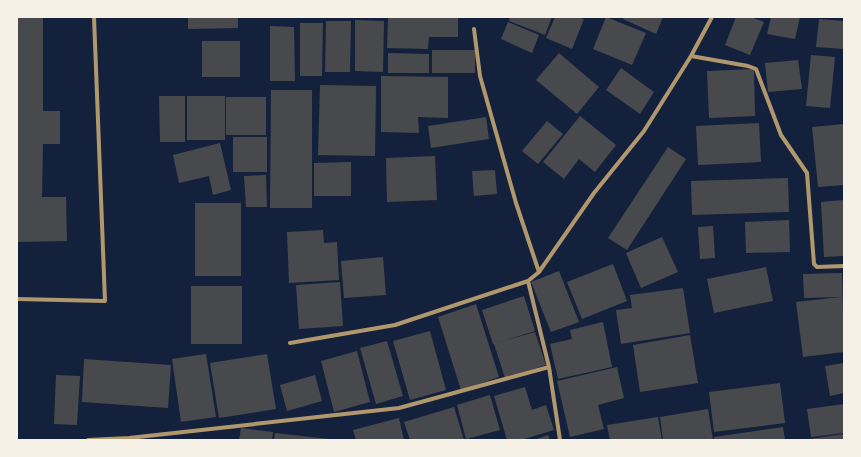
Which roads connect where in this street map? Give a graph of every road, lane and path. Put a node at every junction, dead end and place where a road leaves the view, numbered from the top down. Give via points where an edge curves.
1 (94, 17) edge
2 (712, 17) edge
3 (474, 29) dead end
4 (691, 56) junction
5 (844, 266) edge
6 (539, 272) junction
7 (528, 281) junction
8 (17, 298) edge
9 (290, 343) dead end
10 (549, 367) junction
11 (88, 440) edge
12 (560, 440) edge

1 - 8 street via 105,301
2 - 4 street
3 - 6 street via 482,83
4 - 5 street via 756,69 781,135 807,173 814,264 817,267
4 - 6 street via 644,131 594,193
6 - 7 street
7 - 9 street via 395,325
7 - 10 street
10 - 11 street via 399,408 129,438
10 - 12 street

